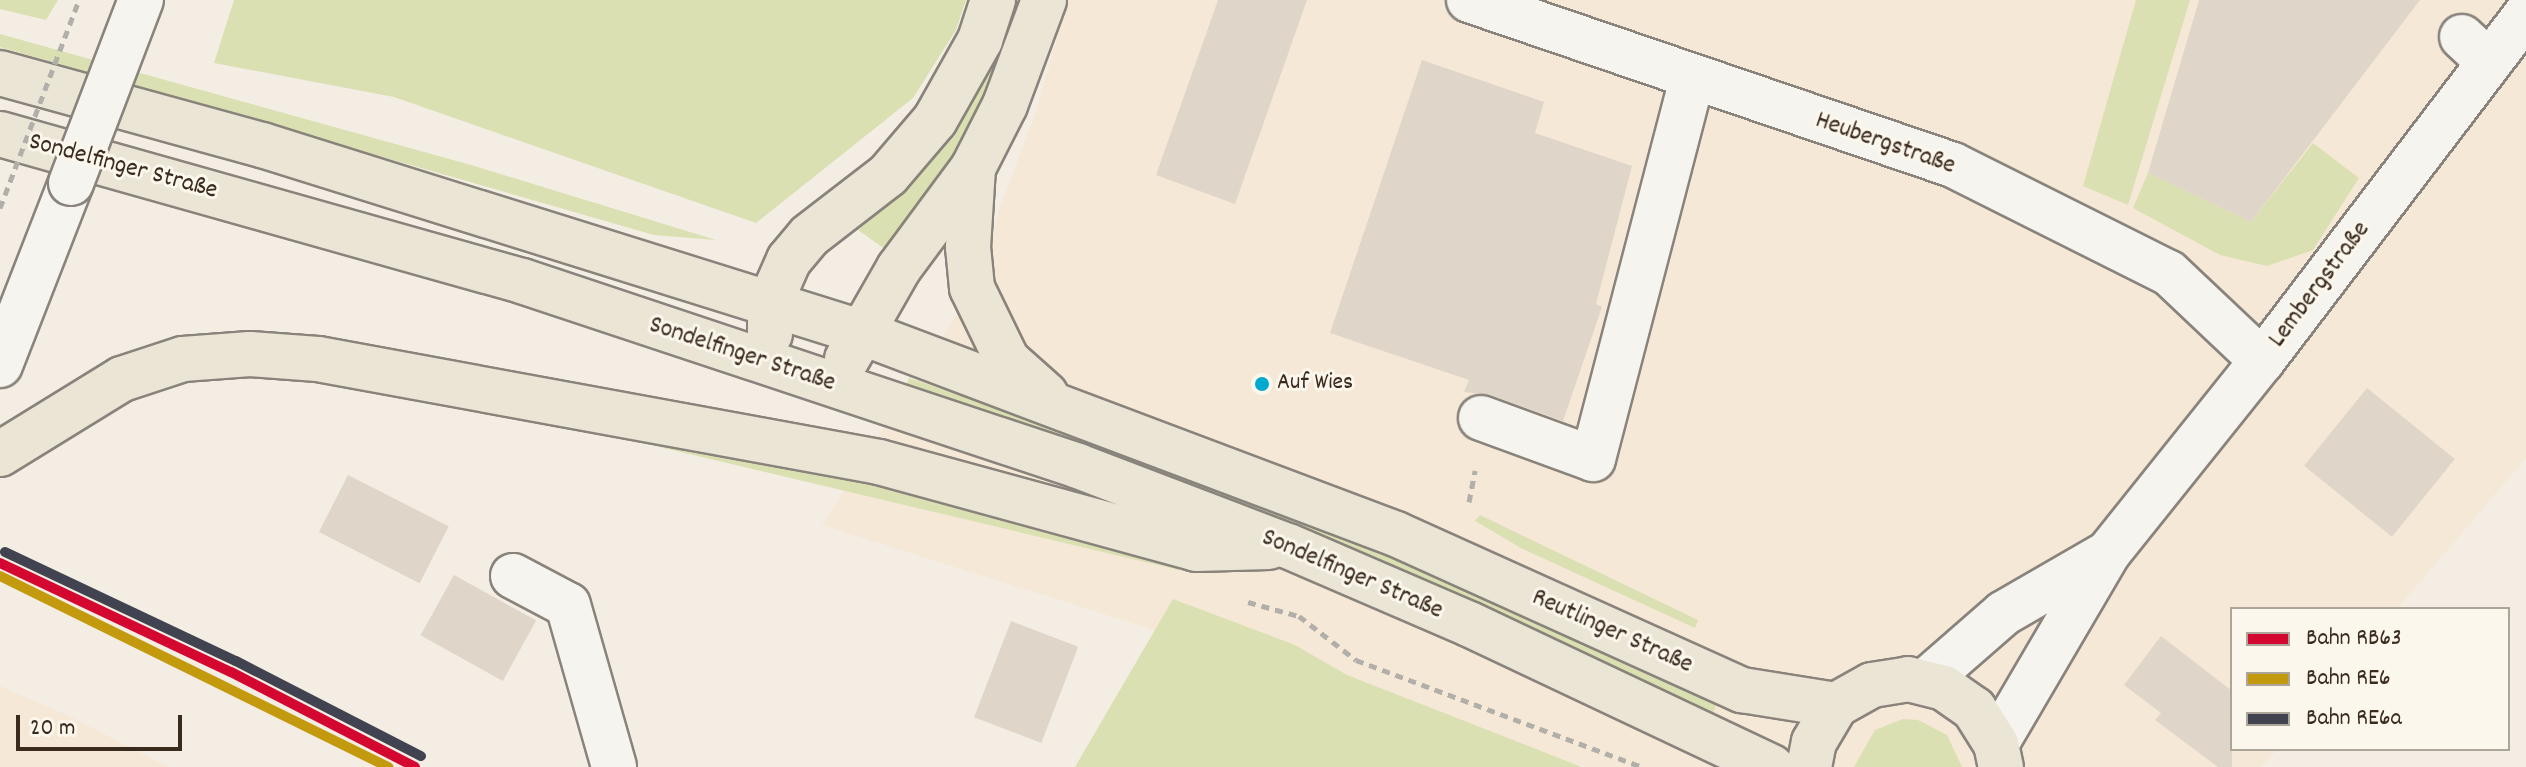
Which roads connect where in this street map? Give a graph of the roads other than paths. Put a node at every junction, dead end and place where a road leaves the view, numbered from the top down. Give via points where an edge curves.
1 (141, 0) edge
2 (993, 0) edge
3 (1044, 0) edge
4 (1469, 0) edge
5 (2526, 14) edge
6 (0, 73) edge
7 (1692, 78) junction
8 (0, 134) edge
9 (973, 168) junction
10 (770, 303) junction
11 (863, 333) junction
12 (2262, 361) junction
13 (770, 364) junction
14 (0, 365) edge
15 (831, 385) junction
16 (1083, 416) junction
17 (1481, 418) dead end
18 (0, 454) edge
19 (1396, 534) joint
20 (1288, 546) junction
21 (2108, 553) junction
22 (513, 576) dead end
23 (1469, 624) joint
24 (1926, 681) junction
25 (1836, 705) junction
26 (1998, 755) edge
27 (614, 767) edge
28 (1772, 767) edge
29 (1809, 767) edge

1 - 14 street, bridge
2 - 10 main road via 980,40 935,120 888,175 809,236 789,260
3 - 9 main road via 1005,105
4 - 7 street, Heubergstraße
5 - 12 street, Lembergstraße via 2475,49
6 - 10 main road, Sondelfinger Straße via 262,145
7 - 12 street, Heubergstraße via 1861,117 2169,273
7 - 17 street via 1593,459
8 - 13 main road, Sondelfinger Straße via 522,281
9 - 11 main road via 906,257
9 - 16 main road via 968,247 972,288 989,331 1007,360 1045,394
10 - 11 main road, Sondelfinger Straße
10 - 13 main road
11 - 15 main road
11 - 16 main road, Sondelfinger Straße
12 - 21 street, Lembergstraße
13 - 15 main road, Sondelfinger Straße
15 - 20 main road, Sondelfinger Straße via 1078,466
16 - 19 main road, Sondelfinger Straße
18 - 20 main road via 122,379 183,359 250,354 318,359 879,462 1196,549
19 - 25 main road, Reutlinger Straße via 1742,690
20 - 23 main road, Sondelfinger Straße
21 - 24 street, Lembergstraße via 2004,613
21 - 26 street, Lembergstraße
22 - 27 street via 568,605
23 - 28 main road, Reutlinger Straße
24 - 25 main road via 1872,685
24 - 26 main road via 1974,709
25 - 29 main road via 1814,742

